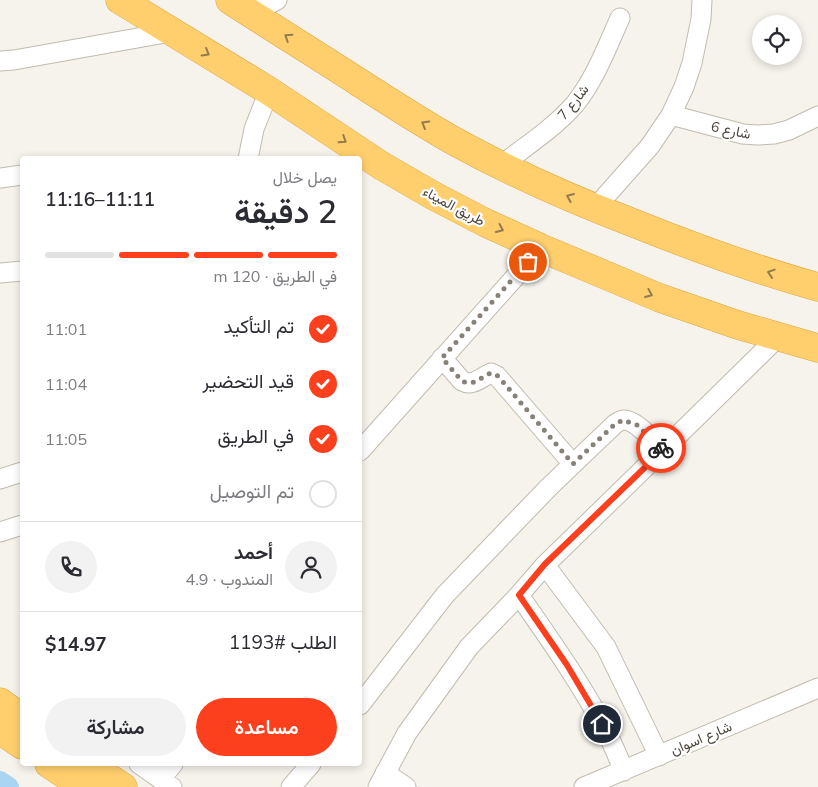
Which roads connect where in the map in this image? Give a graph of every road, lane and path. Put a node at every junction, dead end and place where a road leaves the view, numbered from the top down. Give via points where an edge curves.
1 (120, 0) edge
2 (277, 0) edge
3 (702, 0) edge
4 (240, 7) edge
5 (620, 18) dead end
6 (171, 32) junction
7 (0, 61) edge
8 (269, 91) junction
9 (671, 115) junction
10 (818, 116) edge
11 (249, 156) edge
12 (500, 166) junction
13 (20, 175) edge
14 (0, 178) edge
15 (595, 208) junction
16 (541, 248) junction
17 (20, 271) edge
18 (0, 273) edge
19 (818, 287) edge
20 (778, 337) junction
21 (818, 348) edge
22 (442, 358) junction
23 (362, 449) edge
24 (663, 450) junction
25 (573, 464) junction
26 (20, 473) edge
27 (0, 479) edge
28 (20, 526) edge
29 (0, 532) edge
30 (545, 564) junction
31 (519, 595) junction
32 (818, 688) edge
33 (0, 702) edge
34 (362, 702) edge
35 (20, 717) edge
36 (0, 730) edge
37 (20, 744) edge
38 (659, 756) junction
39 (52, 766) edge
40 (91, 766) edge
41 (142, 766) edge
42 (172, 766) edge
43 (309, 766) edge
44 (624, 771) junction
45 (382, 780) edge
46 (166, 783) edge
47 (84, 787) edge
48 (123, 787) edge
49 (291, 787) edge
50 (406, 787) edge
51 (584, 787) edge

1 - 6 highway, طريق الميناء
2 - 4 street
3 - 9 street via 692,63
12 -> 4 highway via 407,113
5 - 12 street, شارع 7 via 598,66 576,102 556,123
6 - 7 street
6 -> 8 highway, طريق الميناء
8 - 11 street via 254,129
8 -> 16 highway, طريق الميناء via 382,166 486,223
9 - 10 street, شارع 6 via 758,135 789,130
9 - 15 street via 650,146
15 -> 12 highway
13 - 14 street
19 -> 15 highway via 736,262
16 -> 20 highway, طريق الميناء via 660,298
16 - 22 street
17 - 18 street
20 - 21 highway, طريق الميناء
20 - 24 street
22 - 23 street
22 - 25 street via 466,383 491,373 498,376
24 - 25 street via 637,425 623,420
24 - 30 street
25 - 34 street via 445,595
26 - 27 street
28 - 29 street
30 - 31 street
30 - 38 street via 606,647
31 - 44 street via 595,711
31 - 45 street via 469,647 407,733
32 - 38 street, شارع اسوان
33 - 35 highway
36 - 37 highway
38 - 44 street, شارع اسوان
39 - 47 highway
40 - 48 highway
41 - 46 street
42 - 46 street
43 - 49 street
44 - 51 street, شارع اسوان
45 - 50 street

